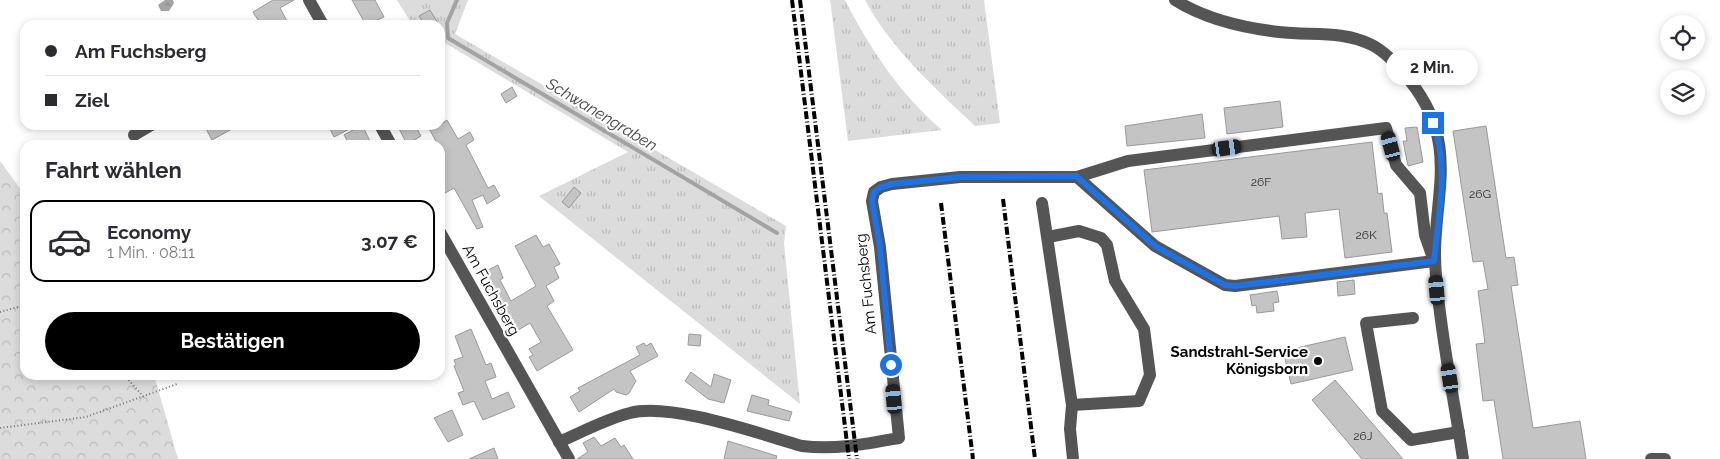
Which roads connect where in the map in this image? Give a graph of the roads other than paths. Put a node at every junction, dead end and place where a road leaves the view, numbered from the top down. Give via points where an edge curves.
1 (309, 0) edge
2 (1176, 0) edge
3 (320, 20) edge
4 (142, 130) edge
5 (134, 135) dead end
6 (1076, 176) junction
7 (1042, 203) dead end
8 (1048, 237) junction
9 (445, 241) edge
10 (1434, 261) junction
11 (1413, 318) dead end
12 (1072, 405) junction
13 (1459, 432) junction
14 (559, 442) junction
15 (563, 457) edge
16 (1073, 459) edge
17 (1464, 459) edge
18 (1651, 459) edge
19 (1665, 459) edge

1 - 3 street
2 - 10 street via 1226,22 1279,32 1344,34 1373,45 1400,68 1422,96 1438,136 1442,172
4 - 5 street
6 - 10 street via 1155,246 1225,285
6 - 10 street via 1128,161 1386,128 1396,164 1420,194 1425,235
6 - 14 street, Am Fuchsberg via 960,177 892,184 874,192 872,201 880,247 899,438 818,448 691,416 644,410 619,416
7 - 8 street
8 - 12 street
8 - 12 street via 1079,231 1101,238 1107,245 1115,281 1144,329 1150,375 1139,400
9 - 14 street, Am Fuchsberg
10 - 13 street
11 - 13 street via 1366,323 1382,411 1411,440
12 - 16 street
13 - 17 street
14 - 15 street, Am Fuchsberg
18 - 19 street

